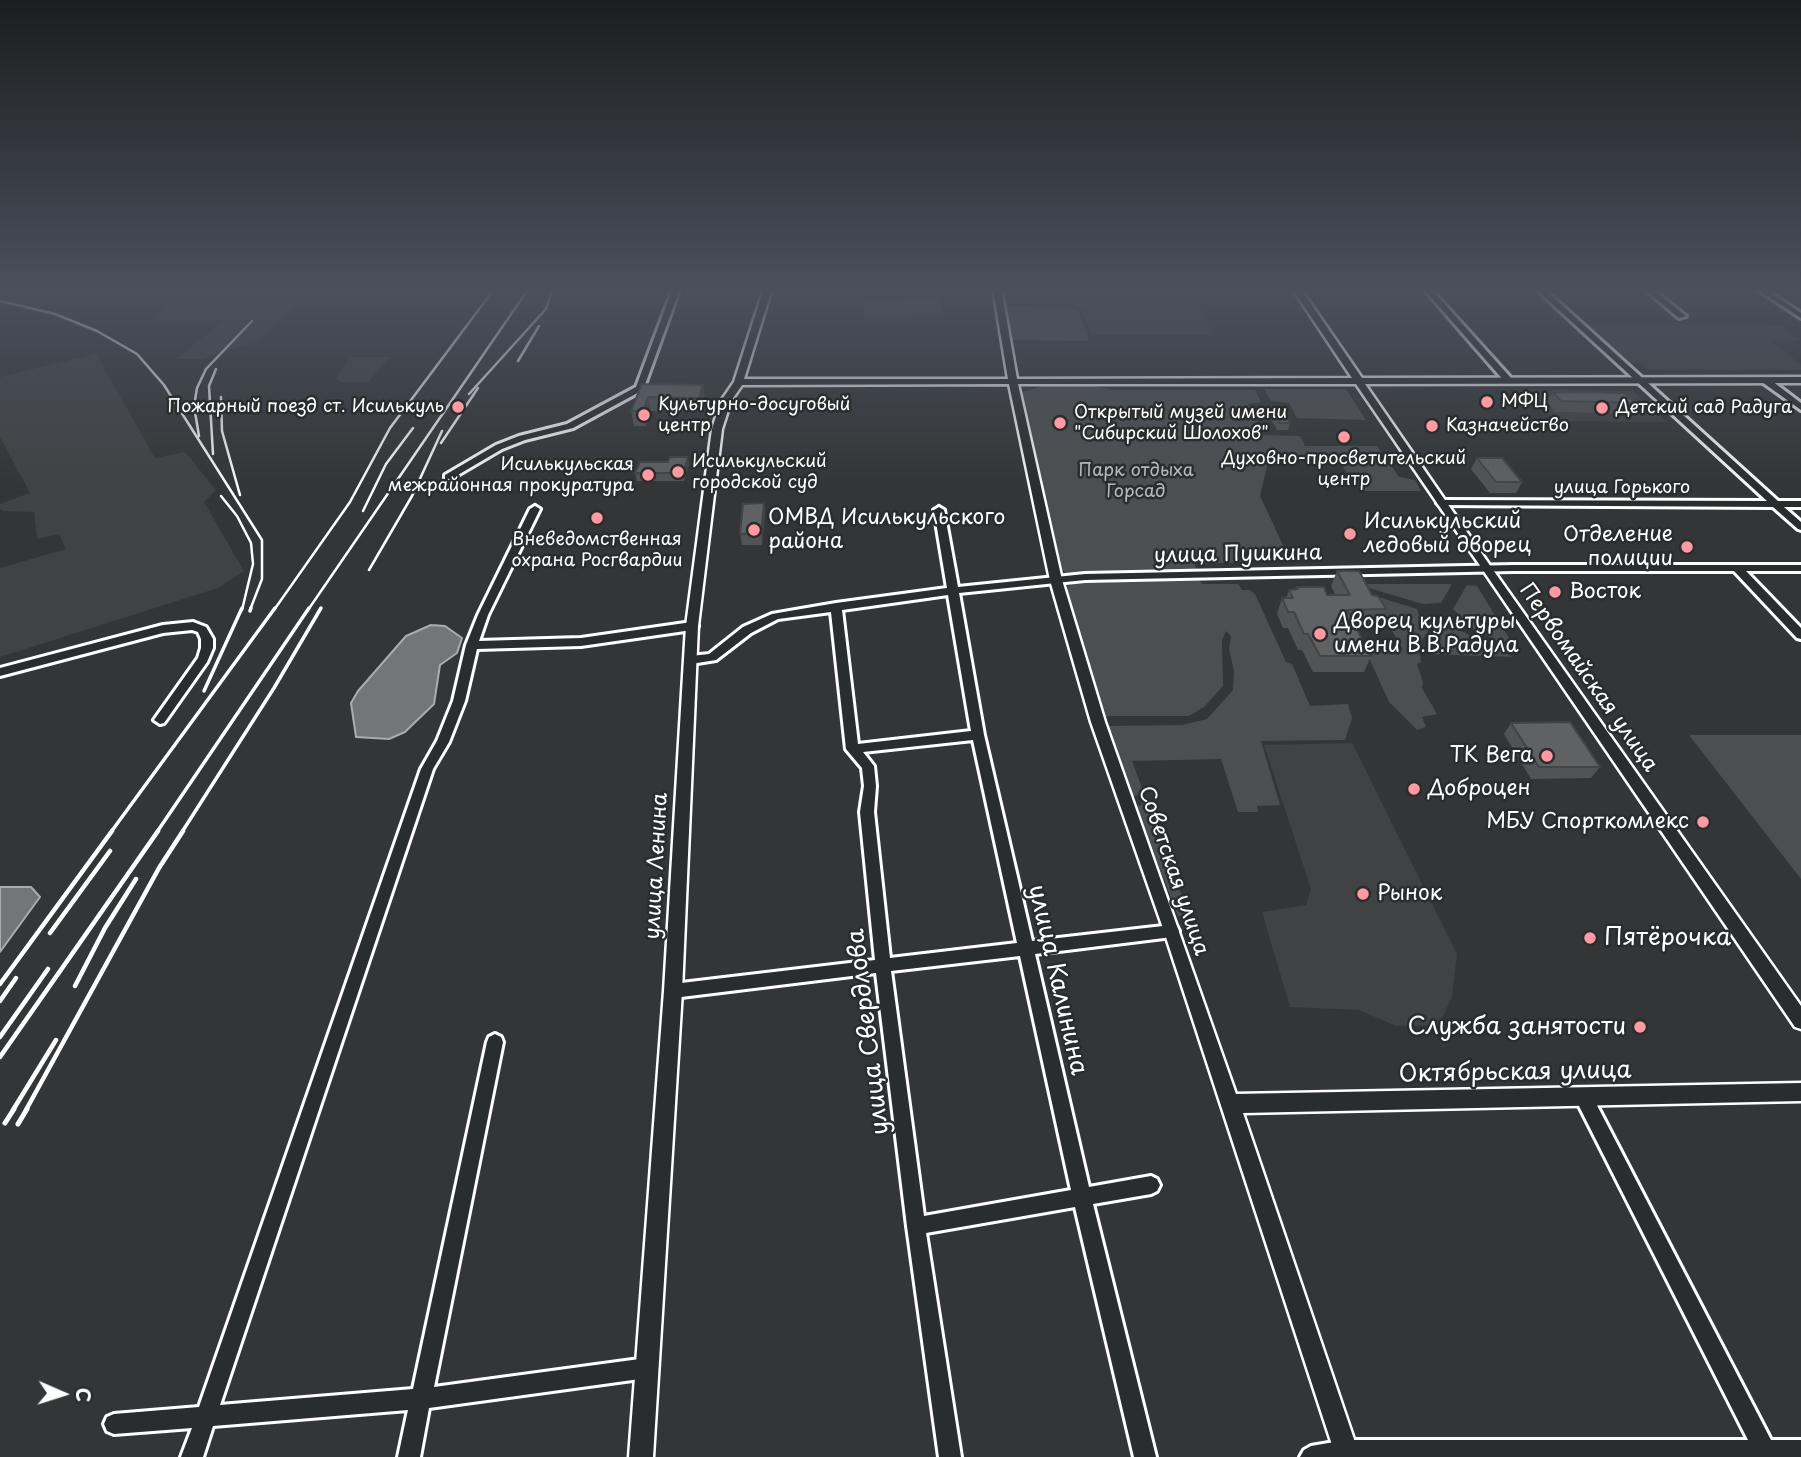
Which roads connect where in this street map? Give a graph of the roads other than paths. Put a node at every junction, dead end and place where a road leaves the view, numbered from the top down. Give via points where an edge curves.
1 (652, 356) edge
2 (747, 356) edge
3 (1009, 356) edge
4 (1344, 356) edge
5 (1487, 356) edge
6 (1613, 356) edge
7 (1508, 380) junction
8 (1765, 380) junction
9 (1801, 380) edge
10 (1640, 381) junction
11 (739, 382) junction
12 (1013, 382) junction
13 (1362, 382) junction
14 (1801, 407) edge
15 (448, 477) dead end
16 (1442, 503) junction
17 (1801, 504) edge
18 (1777, 505) junction
19 (535, 509) dead end
20 (939, 510) dead end
21 (1801, 527) edge
22 (1737, 568) junction
23 (1801, 568) edge
24 (1487, 570) junction
25 (1056, 580) junction
26 (951, 591) junction
27 (836, 606) junction
28 (692, 626) junction
29 (1801, 635) edge
30 (472, 645) junction
31 (691, 660) junction
32 (0, 672) edge
33 (160, 720) dead end
34 (978, 735) junction
35 (852, 748) junction
36 (1172, 931) junction
37 (1027, 950) junction
38 (883, 966) junction
39 (673, 991) junction
40 (1801, 1021) edge
41 (495, 1042) dead end
42 (1801, 1092) edge
43 (1583, 1096) junction
44 (1230, 1104) junction
45 (1151, 1185) dead end
46 (1082, 1196) junction
47 (916, 1226) junction
48 (647, 1368) junction
49 (420, 1399) junction
50 (206, 1415) junction
51 (114, 1424) dead end
52 (1801, 1451) edge
53 (1347, 1454) edge
54 (1767, 1454) edge
55 (192, 1457) edge
56 (409, 1457) edge
57 (641, 1457) edge
58 (950, 1457) edge
59 (1145, 1457) edge
60 (1311, 1457) edge

1 - 15 street via 640,388 570,426 499,447
2 - 11 street, улица Ленина
3 - 12 street, Советская улица
4 - 13 street, Первомайская улица
5 - 7 street
6 - 10 street
7 - 10 street
7 - 13 street
8 - 9 street
8 - 10 street
8 - 14 street
10 - 18 street
11 - 12 street
11 - 28 street, улица Ленина via 726,401 717,429
12 - 13 street
12 - 25 street, Советская улица
13 - 16 street, Первомайская улица
16 - 18 street, улица Горького
16 - 24 street, Первомайская улица
17 - 18 street, улица Горького
18 - 21 street
19 - 30 street
20 - 26 street, улица Калинина
22 - 23 street, улица Пушкина
22 - 24 street, улица Пушкина
22 - 29 street
24 - 25 street, улица Пушкина
24 - 40 street, Первомайская улица
25 - 26 street, улица Пушкина
25 - 36 street, Советская улица via 1100,727
26 - 27 street, улица Пушкина
26 - 34 street, улица Калинина
27 - 31 street, улица Пушкина via 776,616 747,630 712,657
27 - 35 street, улица Свердлова
28 - 30 street via 581,642
28 - 31 street, улица Ленина
30 - 50 street via 459,701 428,769
31 - 39 street, улица Ленина
32 - 33 street via 163,629 193,626 202,630 207,648
34 - 35 street
34 - 37 street, улица Калинина
35 - 38 street, улица Свердлова via 868,766 867,812
36 - 37 street
36 - 44 street, Советская улица
37 - 38 street
37 - 46 street, улица Калинина
38 - 39 street
38 - 47 street, улица Свердлова
39 - 48 street, улица Ленина
41 - 49 street
42 - 43 street, Октябрьская улица
43 - 44 street, Октябрьская улица
43 - 54 street
44 - 53 street, Советская улица
45 - 46 street
46 - 47 street
46 - 59 street, улица Калинина
47 - 58 street, улица Свердлова
48 - 49 street
48 - 57 street, улица Ленина
49 - 50 street
49 - 56 street
50 - 51 street
50 - 55 street
52 - 54 street
53 - 54 street
53 - 60 street

